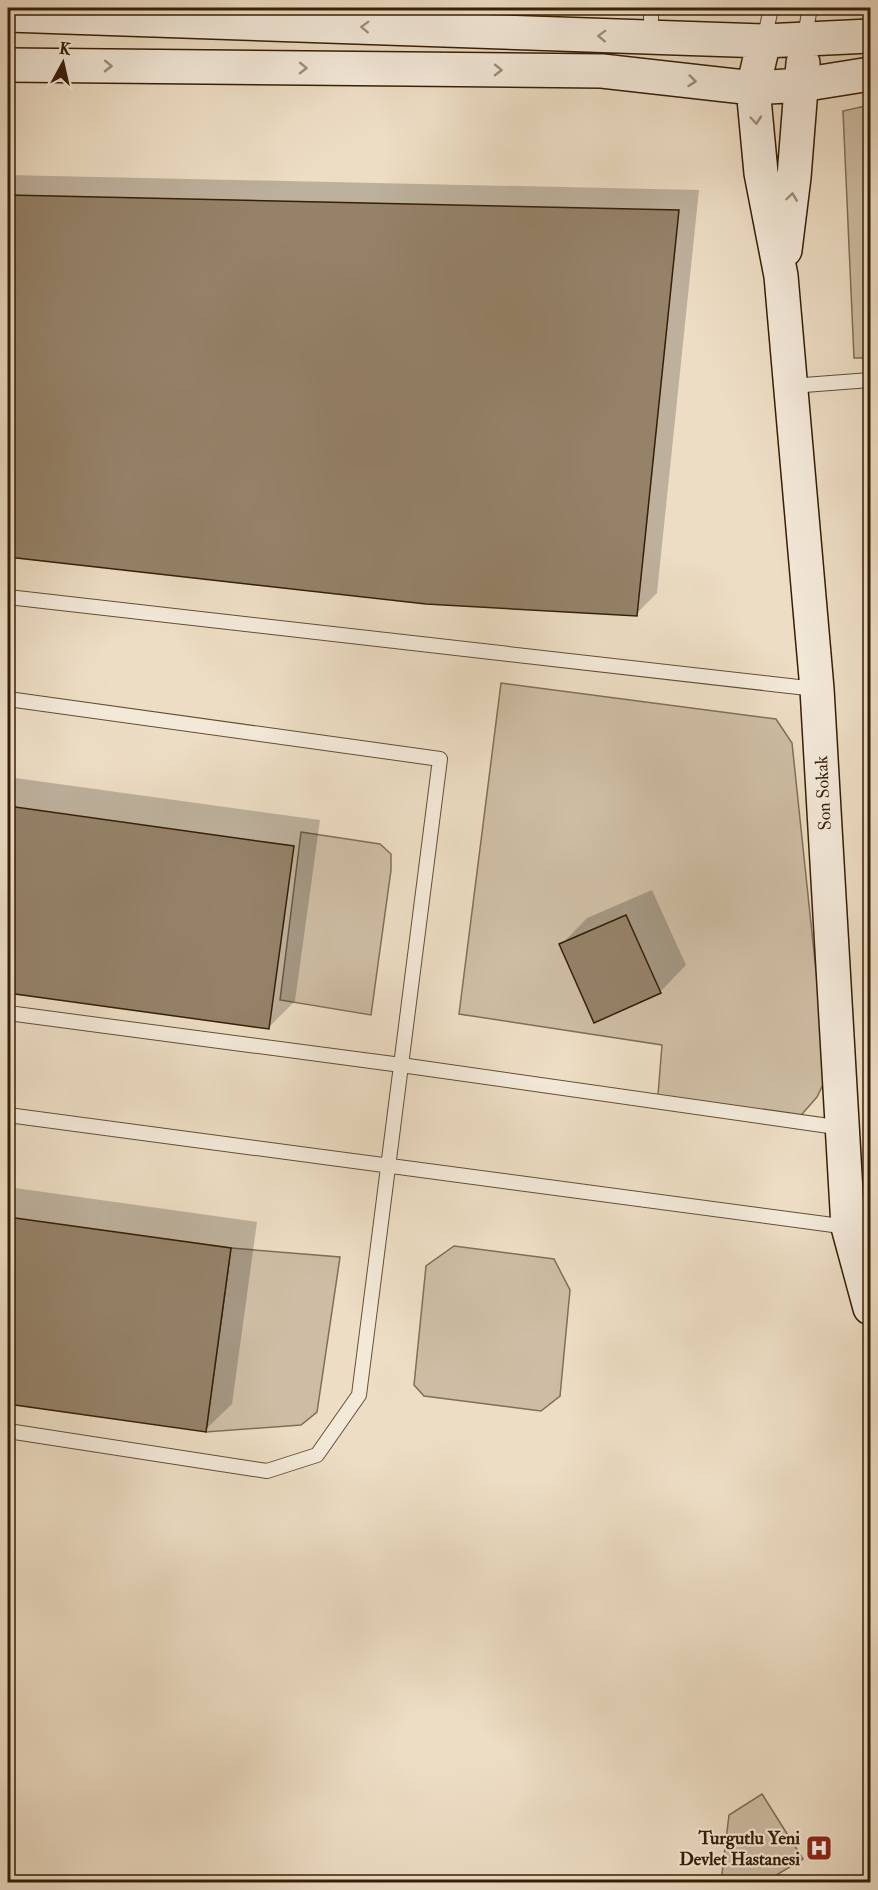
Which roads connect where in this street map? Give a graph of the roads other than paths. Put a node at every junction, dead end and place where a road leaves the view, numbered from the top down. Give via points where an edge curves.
1 (771, 8) edge
2 (810, 8) edge
3 (190, 14) edge
4 (8, 15) edge
5 (413, 18) edge
6 (651, 22) edge
7 (870, 36) edge
8 (804, 40) junction
9 (764, 42) junction
10 (8, 65) edge
11 (870, 74) edge
12 (801, 85) junction
13 (753, 88) junction
14 (781, 276) junction
15 (870, 380) edge
16 (791, 386) junction
17 (8, 597) edge
18 (817, 689) junction
19 (8, 699) edge
20 (8, 1013) edge
21 (401, 1065) junction
22 (8, 1115) edge
23 (843, 1128) junction
24 (388, 1165) junction
25 (848, 1227) junction
26 (870, 1308) edge
27 (8, 1431) edge

1 - 9 lane
2 - 8 lane
3 - 4 main road
5 -> 3 main road
6 -> 5 main road
6 - 9 main road
7 - 8 main road
8 - 9 main road
8 - 12 main road
9 - 13 main road
10 -> 13 main road via 602,71
11 - 12 main road
12 - 13 main road
14 -> 12 main road via 795,177
13 -> 14 main road via 761,173
14 - 16 main road, Son Sokak
15 - 16 lane
16 - 18 main road, Son Sokak
17 - 18 lane
18 - 23 main road, Son Sokak
19 - 21 lane via 440,759
20 - 21 lane
21 - 23 lane
21 - 24 lane
22 - 24 lane
23 - 25 main road, Son Sokak
24 - 25 lane
24 - 27 lane via 359,1395 317,1455 267,1471
25 - 26 main road, Son Sokak

